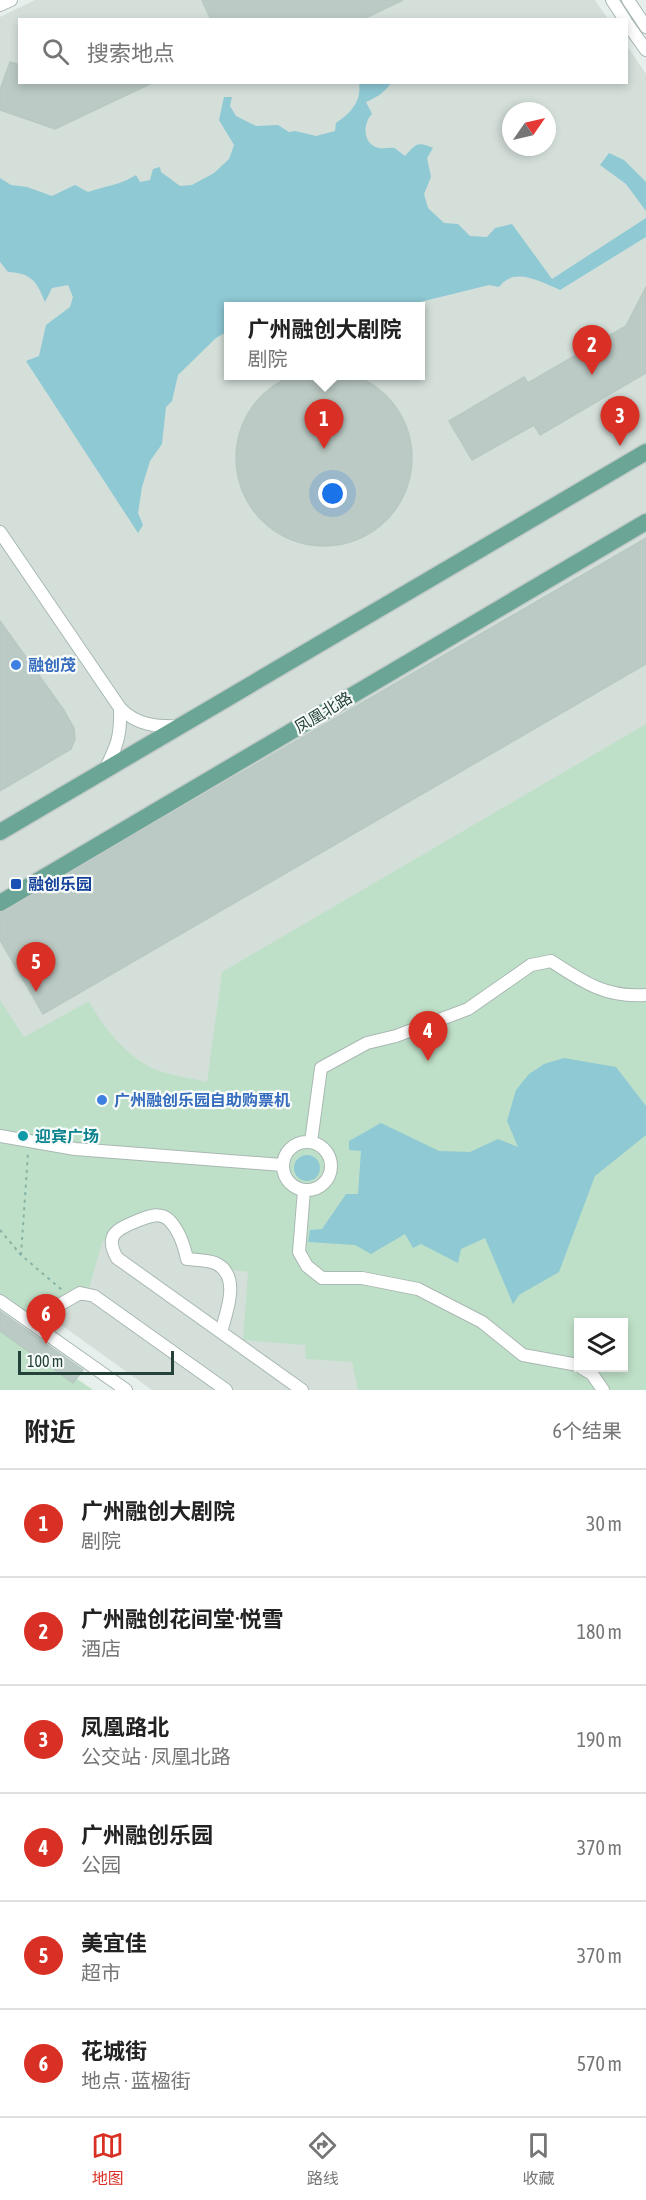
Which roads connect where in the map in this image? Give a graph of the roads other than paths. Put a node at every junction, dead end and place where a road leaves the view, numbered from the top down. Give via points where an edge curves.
1 (11, 0) edge
2 (612, 0) edge
3 (628, 0) edge
4 (0, 5) edge
5 (624, 18) edge
6 (628, 24) edge
7 (646, 27) edge
8 (646, 50) edge
9 (646, 452) edge
10 (646, 522) edge
11 (0, 532) edge
12 (120, 708) junction
13 (181, 726) junction
14 (105, 770) junction
15 (0, 832) edge
16 (0, 903) edge
17 (646, 995) edge
18 (0, 1136) edge
19 (311, 1142) junction
20 (282, 1165) junction
21 (304, 1190) junction
22 (0, 1301) edge
23 (30, 1322) junction
24 (221, 1332) junction
25 (574, 1365) edge
26 (589, 1372) edge
27 (126, 1390) edge
28 (226, 1390) edge
29 (302, 1390) edge
30 (603, 1390) edge

1 - 4 street
2 - 5 street
3 - 7 street
6 - 8 street
9 - 13 main road
10 - 16 main road, 凤凰北路
11 - 12 street
12 - 13 street via 137,722
12 - 14 street via 119,739
13 - 14 main road
14 - 15 main road
17 - 19 street via 626,996 584,984 551,961 531,965 468,1010 367,1043 321,1068
18 - 20 street via 75,1149
19 - 20 street via 289,1149
19 - 21 street via 326,1152 331,1170 321,1186
20 - 21 street via 288,1182
21 - 25 street via 299,1252 307,1266 322,1278 362,1278 417,1289 482,1322 523,1355
22 - 23 street
23 - 27 street
23 - 28 street via 80,1293 94,1296
24 - 24 street via 230,1293 224,1270 216,1264 187,1259 178,1232 162,1216 153,1215 115,1232 112,1249 117,1258
24 - 29 street
26 - 30 street

